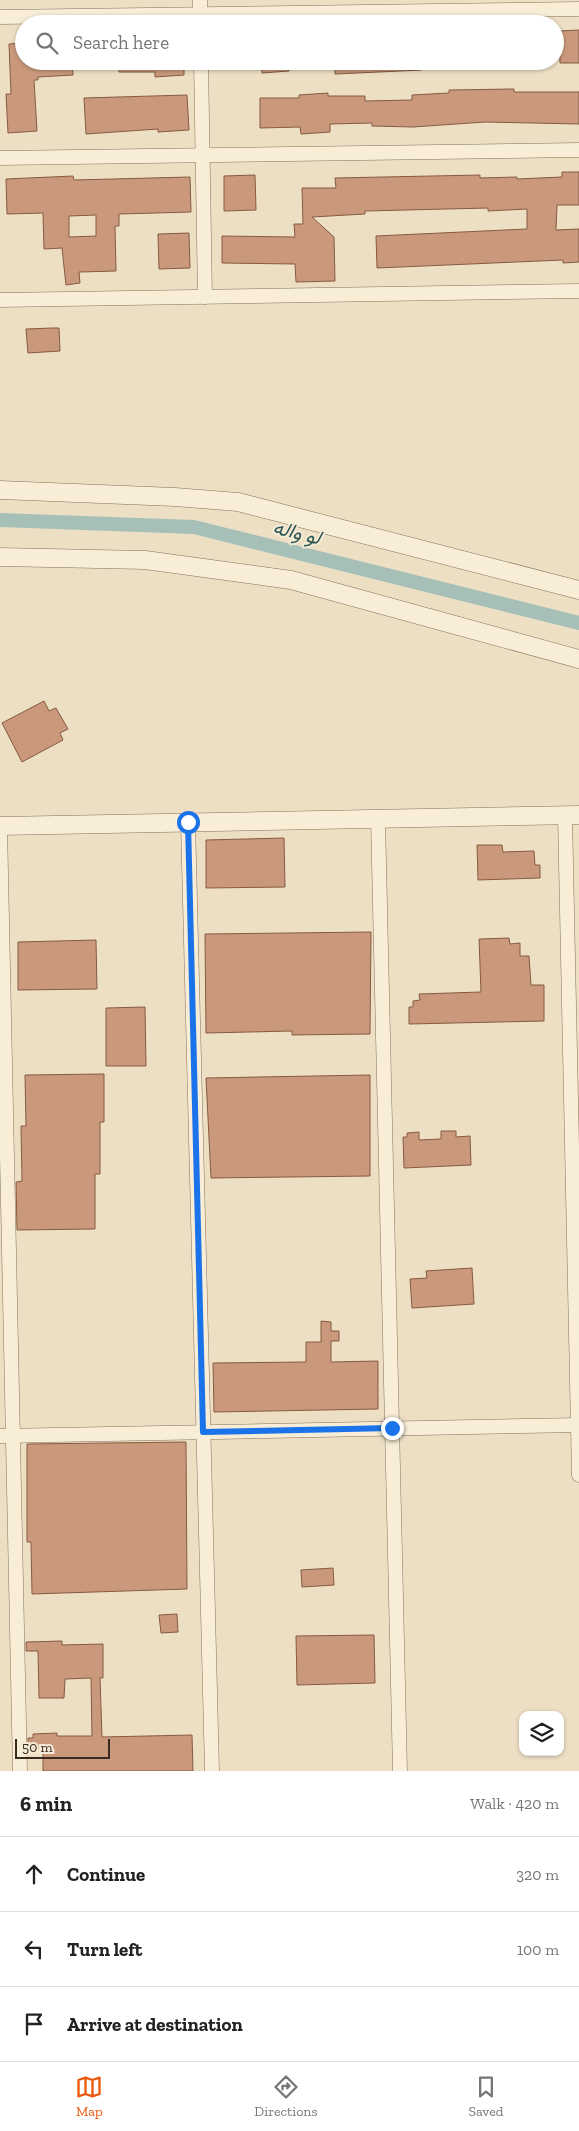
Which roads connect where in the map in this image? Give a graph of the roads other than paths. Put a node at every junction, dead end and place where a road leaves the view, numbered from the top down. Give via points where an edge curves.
1 (579, 9) edge
2 (200, 13) edge
3 (100, 15) edge
4 (0, 17) edge
5 (15, 17) edge
6 (201, 70) edge
7 (579, 150) edge
8 (202, 155) junction
9 (0, 158) edge
10 (579, 291) edge
11 (205, 297) junction
12 (0, 300) edge
13 (0, 490) edge
14 (0, 557) edge
15 (579, 590) edge
16 (579, 659) edge
17 (572, 815) edge
18 (378, 819) junction
19 (188, 822) junction
20 (0, 826) edge
21 (578, 1425) edge
22 (392, 1428) junction
23 (203, 1432) junction
24 (6, 1436) edge
25 (579, 1475) edge
26 (20, 1771) edge
27 (212, 1771) edge
28 (400, 1771) edge

1 - 2 street
2 - 3 street
4 - 5 street
6 - 8 street
7 - 8 street
8 - 9 street
8 - 11 street
10 - 11 street
11 - 12 street
13 - 15 street via 238,502
14 - 16 street via 145,560 291,580
17 - 18 street
17 - 21 street
18 - 19 street
18 - 22 street
19 - 20 street
19 - 23 street
20 - 24 street
21 - 22 street
21 - 25 street
22 - 23 street
22 - 28 street
23 - 24 street
23 - 27 street
24 - 26 street

